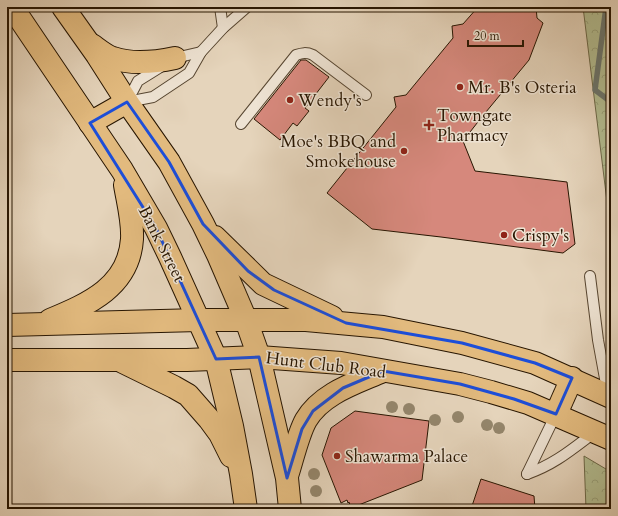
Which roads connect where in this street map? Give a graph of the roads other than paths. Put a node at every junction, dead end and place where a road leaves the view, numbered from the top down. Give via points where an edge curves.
1 (12, 7) edge
2 (63, 7) edge
3 (220, 7) edge
4 (247, 7) edge
5 (223, 28) junction
6 (86, 41) junction
7 (201, 52) junction
8 (176, 58) junction
9 (366, 95) dead end
10 (127, 102) junction
11 (90, 123) junction
12 (241, 124) dead end
13 (122, 170) junction
14 (203, 224) junction
15 (590, 276) dead end
16 (199, 320) junction
17 (246, 320) junction
18 (346, 323) junction
19 (40, 324) junction
20 (7, 325) edge
21 (259, 357) junction
22 (216, 359) junction
23 (7, 360) edge
24 (119, 360) junction
25 (384, 371) junction
26 (572, 378) junction
27 (610, 396) edge
28 (556, 414) junction
29 (603, 436) edge
30 (241, 474) junction
31 (287, 478) junction
32 (246, 509) edge
33 (290, 509) edge

1 - 11 main road, Bank Street
2 - 6 main road
3 - 5 lane
4 - 5 lane
5 - 7 lane
6 - 8 main road via 113,58 136,62
6 - 10 main road
7 - 8 lane
7 - 10 lane via 189,73 153,97
8 - 10 lane via 138,81
9 - 12 lane via 313,54 300,54 296,55
10 - 11 main road
10 - 14 main road via 169,162
11 - 13 main road, Bank Street
13 - 16 main road, Bank Street via 156,228
13 - 19 main road via 132,224 132,240 123,270 106,291 93,300
14 - 17 main road
14 - 18 main road via 263,284
15 - 27 lane via 598,340
16 - 17 main road
16 - 19 main road
16 - 22 main road, Bank Street
17 - 18 main road
17 - 21 main road
18 - 26 main road via 383,327 462,343 535,363
19 - 20 main road
21 - 22 main road, Hunt Club Road
21 - 25 main road, Hunt Club Road via 341,363
21 - 31 main road
22 - 24 main road, Hunt Club Road
22 - 30 main road, Bank Street
23 - 24 main road, Hunt Club Road
24 - 30 main road via 188,395 220,434
25 - 28 main road, Hunt Club Road via 460,384 528,403
25 - 31 main road via 343,388 313,411 302,429
26 - 27 main road
26 - 28 main road
28 - 29 main road, Hunt Club Road
28 - 29 lane via 527,474 546,467
30 - 32 main road, Bank Street
31 - 33 main road

